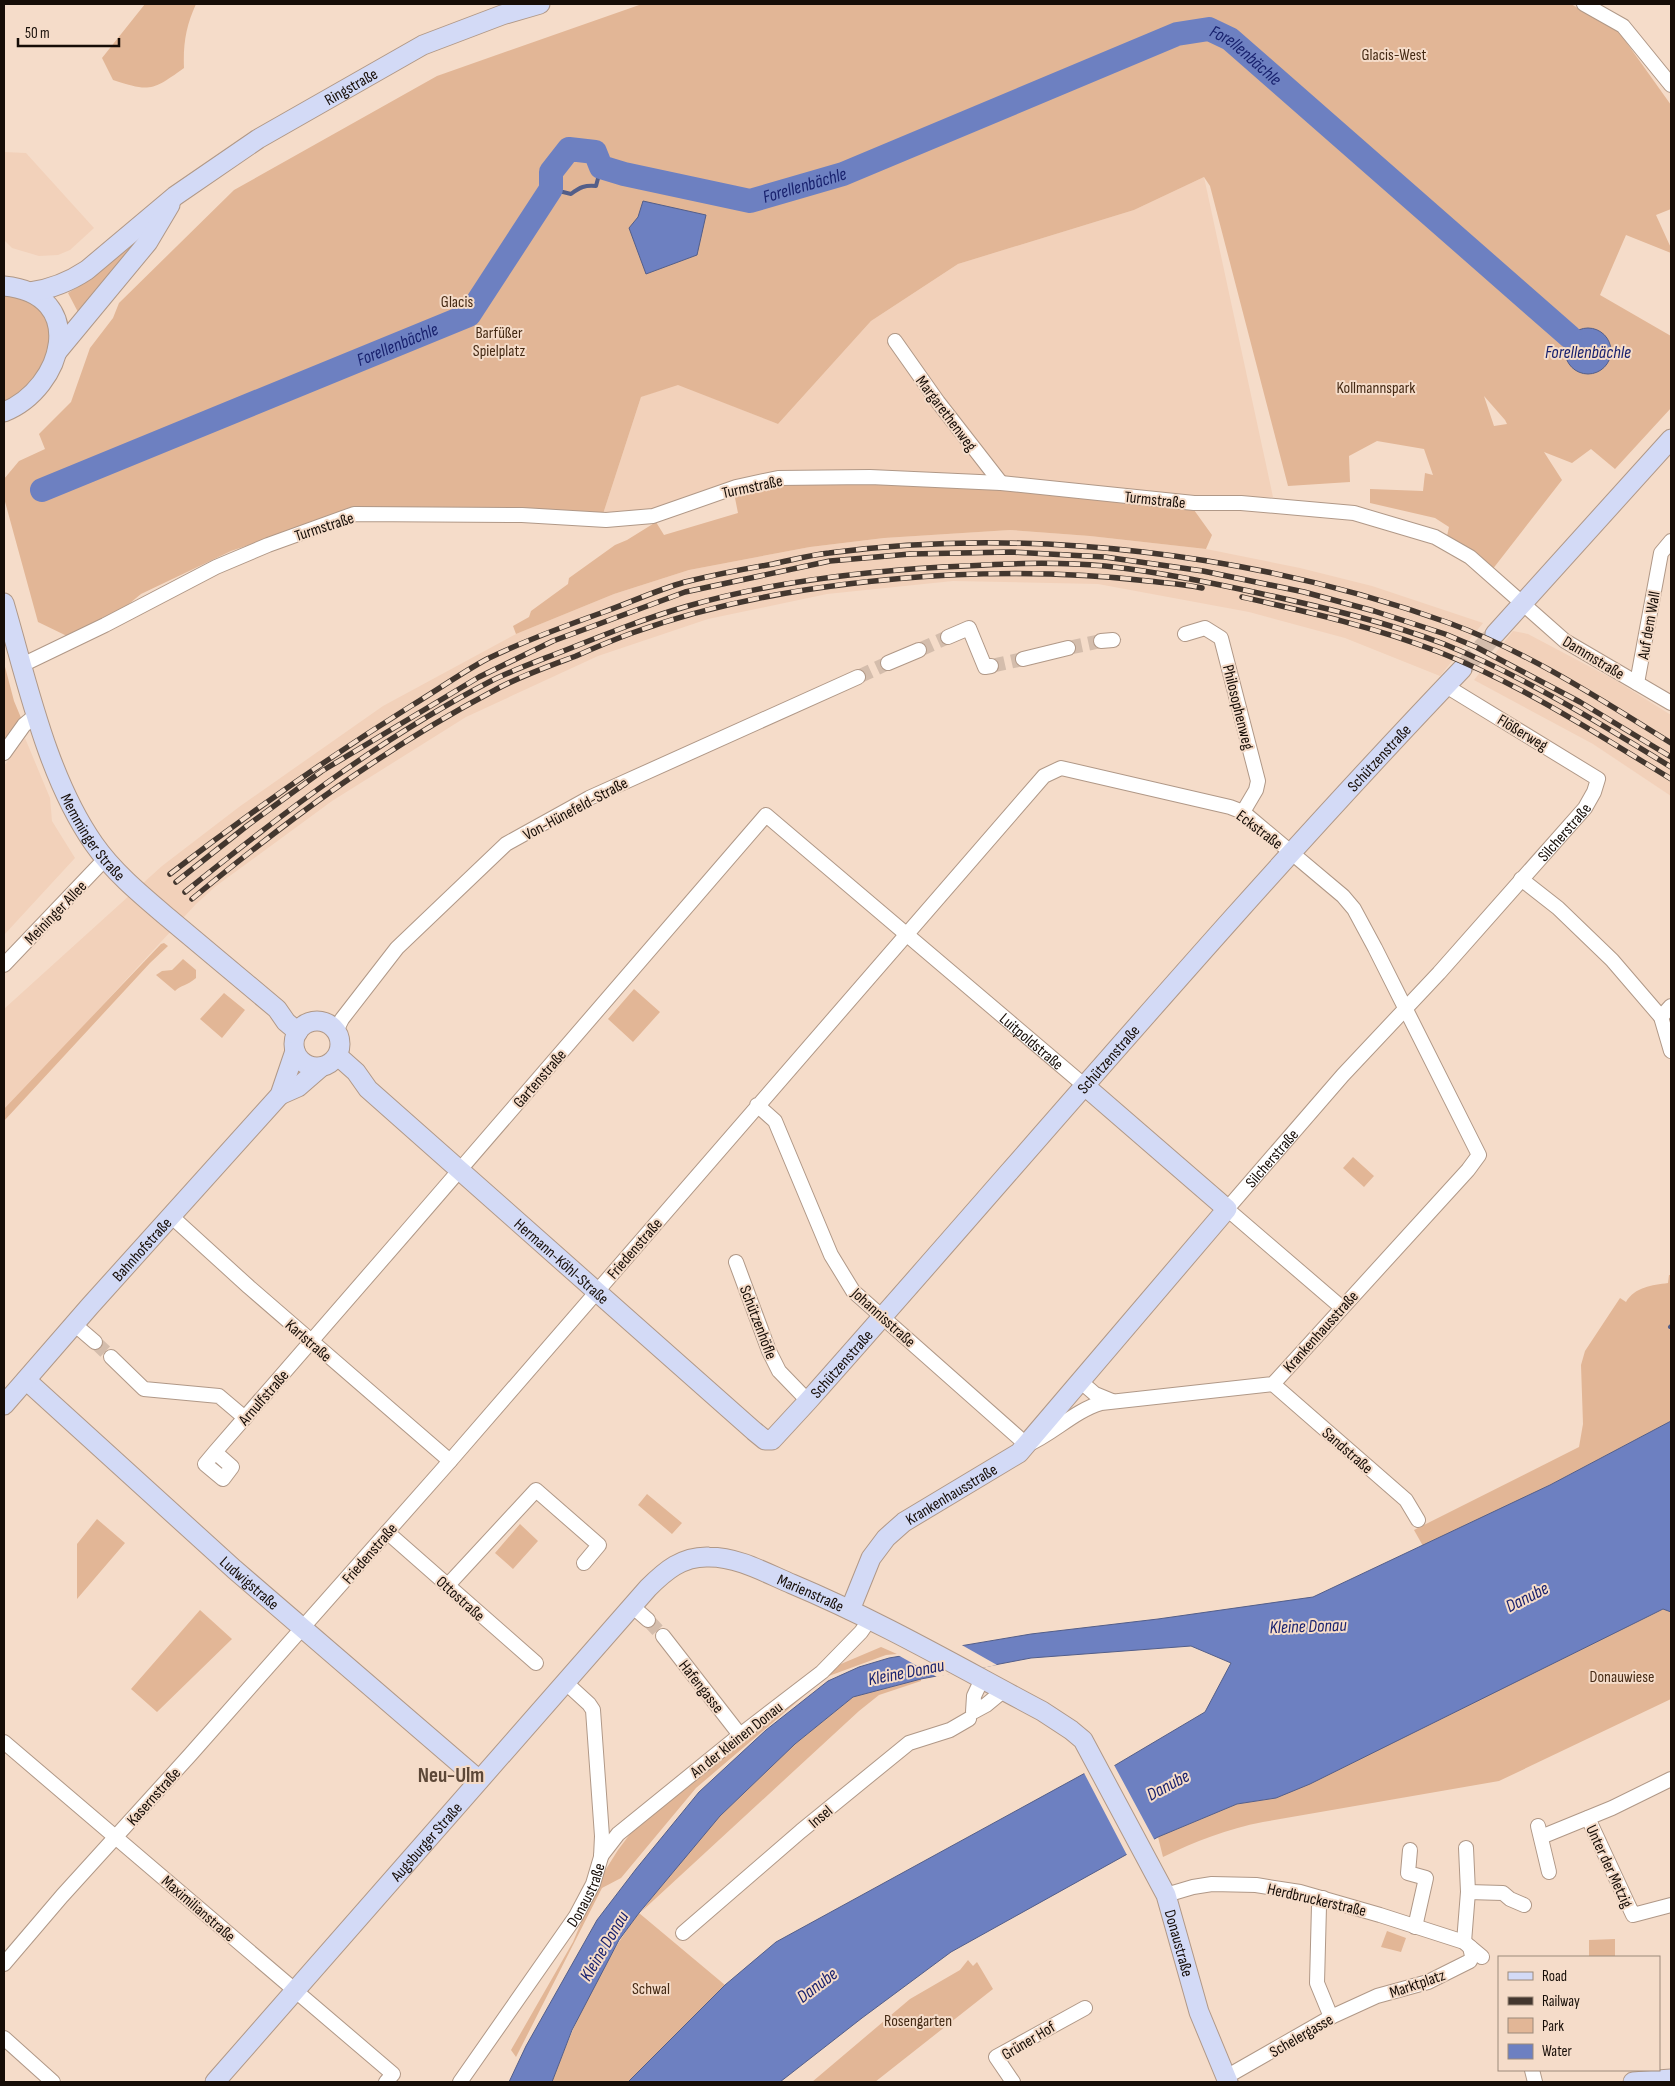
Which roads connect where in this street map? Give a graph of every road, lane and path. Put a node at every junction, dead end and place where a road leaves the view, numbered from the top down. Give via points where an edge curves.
1 (540, 4) edge
2 (1584, 4) edge
3 (1671, 85) edge
4 (175, 196) junction
5 (4, 286) edge
6 (30, 292) junction
7 (895, 341) dead end
8 (57, 352) junction
9 (5, 414) edge
10 (1671, 439) edge
11 (1001, 483) junction
12 (1671, 541) edge
13 (4, 603) edge
14 (1522, 603) junction
15 (1185, 634) dead end
16 (1495, 634) tunnel mouth
17 (948, 637) tunnel mouth
18 (1068, 648) tunnel mouth
19 (919, 650) tunnel mouth
20 (1023, 659) tunnel mouth
21 (888, 663) tunnel mouth
22 (22, 665) junction
23 (990, 666) dead end
24 (1462, 669) tunnel mouth
25 (858, 677) tunnel mouth
26 (1637, 683) junction
27 (1446, 686) junction
28 (1671, 703) edge
29 (36, 715) junction
30 (4, 753) edge
31 (1598, 779) joint
32 (1243, 812) junction
33 (766, 815) joint
34 (1292, 854) junction
35 (105, 859) junction
36 (1521, 879) junction
37 (906, 934) junction
38 (4, 965) edge
39 (1671, 1006) edge
40 (1405, 1009) junction
41 (1661, 1017) junction
42 (338, 1024) junction
43 (299, 1037) junction
44 (1671, 1051) edge
45 (330, 1062) junction
46 (1085, 1086) junction
47 (280, 1095) junction
48 (757, 1105) junction
49 (1475, 1162) joint
50 (459, 1170) junction
51 (1227, 1209) junction
52 (171, 1216) junction
53 (736, 1262) dead end
54 (596, 1292) junction
55 (1342, 1307) junction
56 (883, 1317) junction
57 (74, 1324) junction
58 (95, 1342) tunnel mouth
59 (311, 1342) junction
60 (111, 1357) tunnel mouth
61 (26, 1380) junction
62 (1080, 1381) junction
63 (1273, 1384) junction
64 (808, 1401) junction
65 (1115, 1401) junction
66 (4, 1405) edge
67 (245, 1418) junction
68 (756, 1433) joint
69 (1028, 1445) junction
70 (215, 1452) dead end
71 (450, 1461) junction
72 (1418, 1520) dead end
73 (387, 1532) junction
74 (710, 1557) joint
75 (584, 1563) dead end
76 (448, 1585) junction
77 (632, 1606) junction
78 (850, 1610) junction
79 (870, 1619) junction
80 (648, 1620) tunnel mouth
81 (303, 1629) junction
82 (663, 1636) tunnel mouth
83 (536, 1663) dead end
84 (977, 1676) junction
85 (565, 1682) junction
86 (1004, 1691) junction
87 (969, 1718) dead end
88 (740, 1735) junction
89 (4, 1742) edge
90 (1671, 1779) edge
91 (480, 1780) junction
92 (1588, 1818) junction
93 (116, 1837) junction
94 (1466, 1848) dead end
95 (1410, 1850) dead end
96 (601, 1857) junction
97 (1549, 1872) dead end
98 (1468, 1892) junction
99 (1166, 1895) junction
100 (1323, 1898) junction
101 (1524, 1905) dead end
102 (1671, 1905) edge
103 (1415, 1927) junction
104 (682, 1933) dead end
105 (1467, 1944) junction
106 (1482, 1957) dead end
107 (4, 1964) edge
108 (294, 1992) junction
109 (1378, 1996) joint
110 (1085, 2008) dead end
111 (1330, 2017) junction
112 (4, 2038) edge
113 (389, 2078) edge
114 (1671, 2079) edge
115 (1227, 2080) edge
116 (53, 2082) edge
117 (215, 2082) edge
118 (460, 2082) edge
119 (1013, 2082) edge
120 (1633, 2082) edge

1 - 4 street, Ringstraße via 423,45 258,139
2 - 3 street via 1623,26
4 - 6 street, Ringstraße via 87,270 46,290
4 - 8 street, Ringstraße via 148,242
5 - 6 street
6 - 8 street via 50,306 57,321
7 - 11 street, Margarethenweg
8 - 9 street via 42,382
10 - 14 street
11 - 14 street, Turmstraße via 1194,503 1251,504 1354,513 1435,537 1470,557
11 - 22 street, Turmstraße via 870,477 778,478 736,487 653,516 606,520 522,515 354,514 216,567
12 - 26 street, Auf dem Wall via 1661,553
13 - 22 street, Memminger Straße
14 - 16 street
14 - 26 street, Dammstraße via 1565,640
15 - 32 street, Philosophenweg via 1205,628 1221,638 1258,781
17 - 23 street via 968,628 985,667
18 - 20 street
19 - 21 street
22 - 29 street, Memminger Straße
24 - 27 street, Schützenstraße
25 - 42 street, Von-Hünefeld-Straße via 589,798 506,844 397,948
26 - 28 street, Dammstraße
27 - 31 street, Flößerweg
27 - 34 street, Schützenstraße
29 - 30 street via 24,725
29 - 35 street, Memminger Straße via 60,782
31 - 36 street, Silcherstraße via 1585,808
32 - 34 street, Eckstraße
32 - 37 street, Eckstraße via 1061,768 1040,780
33 - 37 street, Luitpoldstraße
33 - 50 street, Gartenstraße
34 - 40 street, Eckstraße via 1354,909
34 - 46 street, Schützenstraße
35 - 38 street, Meininger Allee
35 - 43 street, Memminger Straße via 149,901 277,1009
36 - 40 street, Silcherstraße
36 - 41 street via 1558,908 1612,960
37 - 46 street, Luitpoldstraße
37 - 48 street, Friedenstraße
39 - 41 street
40 - 49 street, Eckstraße via 1476,1147 1479,1155
40 - 51 street, Silcherstraße
41 - 44 street
42 - 43 street via 317,1021
42 - 45 street via 340,1040
43 - 45 street, Hermann-Köhl-Straße via 300,1059 306,1064
43 - 47 street, Bahnhofstraße
45 - 47 street, Bahnhofstraße via 298,1087
45 - 50 street, Hermann-Köhl-Straße via 356,1072 368,1088
46 - 51 street, Luitpoldstraße
46 - 56 street, Schützenstraße
47 - 52 street, Bahnhofstraße
48 - 54 street, Friedenstraße
48 - 56 street, Johannisstraße via 775,1121 831,1255 853,1291
49 - 55 street, Krankenhausstraße
50 - 54 street, Hermann-Köhl-Straße
50 - 59 street, Gartenstraße
51 - 55 street, Luitpoldstraße
51 - 62 street, Silcherstraße
52 - 57 street, Bahnhofstraße
52 - 59 street, Karlstraße
53 - 64 street, Schützenhöfle via 779,1371
54 - 68 street, Hermann-Köhl-Straße
54 - 71 street, Friedenstraße
55 - 63 street, Krankenhausstraße
56 - 64 street, Schützenstraße
56 - 69 street, Johannisstraße
57 - 58 street
57 - 61 street, Bahnhofstraße
59 - 67 street, Arnulfstraße
59 - 71 street, Karlstraße
60 - 67 street via 144,1389 219,1396
61 - 66 street, Bahnhofstraße
61 - 81 street, Ludwigstraße
62 - 65 street, Krankenhausstraße via 1094,1394
62 - 69 street, Silcherstraße
63 - 65 street, Krankenhausstraße
63 - 72 street, Sandstraße via 1406,1500
64 - 68 street, Schützenstraße via 774,1439 765,1440
65 - 69 street, Krankenhausstraße via 1090,1408
67 - 70 street, Arnulfstraße
69 - 78 street, Krankenhausstraße via 894,1530 871,1558
71 - 73 street, Friedenstraße
73 - 76 street, Ottostraße
73 - 81 street, Friedenstraße
74 - 77 street, Augsburger Straße via 675,1564
74 - 78 street, Marienstraße via 739,1563
75 - 76 street via 599,1546 536,1490
76 - 83 street, Ottostraße
77 - 80 street
77 - 85 street, Augsburger Straße
78 - 79 street, Marienstraße
79 - 84 street, Marienstraße
79 - 88 street, An der kleinen Donau via 822,1672
81 - 91 street, Ludwigstraße
81 - 93 street, Kasernstraße
82 - 88 street, Hafengasse
84 - 86 street, Marienstraße
84 - 86 street via 973,1712
85 - 91 street, Augsburger Straße
85 - 96 street, Donaustraße via 593,1710
86 - 99 street, Donaustraße via 1083,1740
87 - 104 street, Insel via 950,1730 909,1743
88 - 96 street, An der kleinen Donau via 618,1834
89 - 93 street, Maximilianstraße
90 - 92 street, Unter der Metzig
91 - 108 street, Augsburger Straße
92 - 97 street, Unter der Metzig via 1539,1831
92 - 102 street, Unter der Metzig via 1633,1915
93 - 107 street, Kasernstraße
93 - 108 street, Maximilianstraße
94 - 98 street
95 - 103 street via 1408,1873 1426,1878
96 - 118 street, Donaustraße via 593,1884 576,1916
98 - 101 street via 1502,1893
98 - 105 street
99 - 100 street, Herdbruckerstraße via 1193,1887 1234,1884
99 - 115 street, Donaustraße via 1200,2012
100 - 103 street, Herdbruckerstraße
100 - 111 street via 1319,1906 1317,1978
103 - 105 street, Herdbruckerstraße
105 - 106 street
105 - 109 street, Marktplatz via 1472,1956 1470,1961 1428,1982
108 - 113 street, Maximilianstraße
108 - 117 street, Augsburger Straße
109 - 111 street, Schelergasse
110 - 119 street, Grüner Hof via 996,2057
111 - 115 street, Schelergasse
112 - 116 street
114 - 120 street

